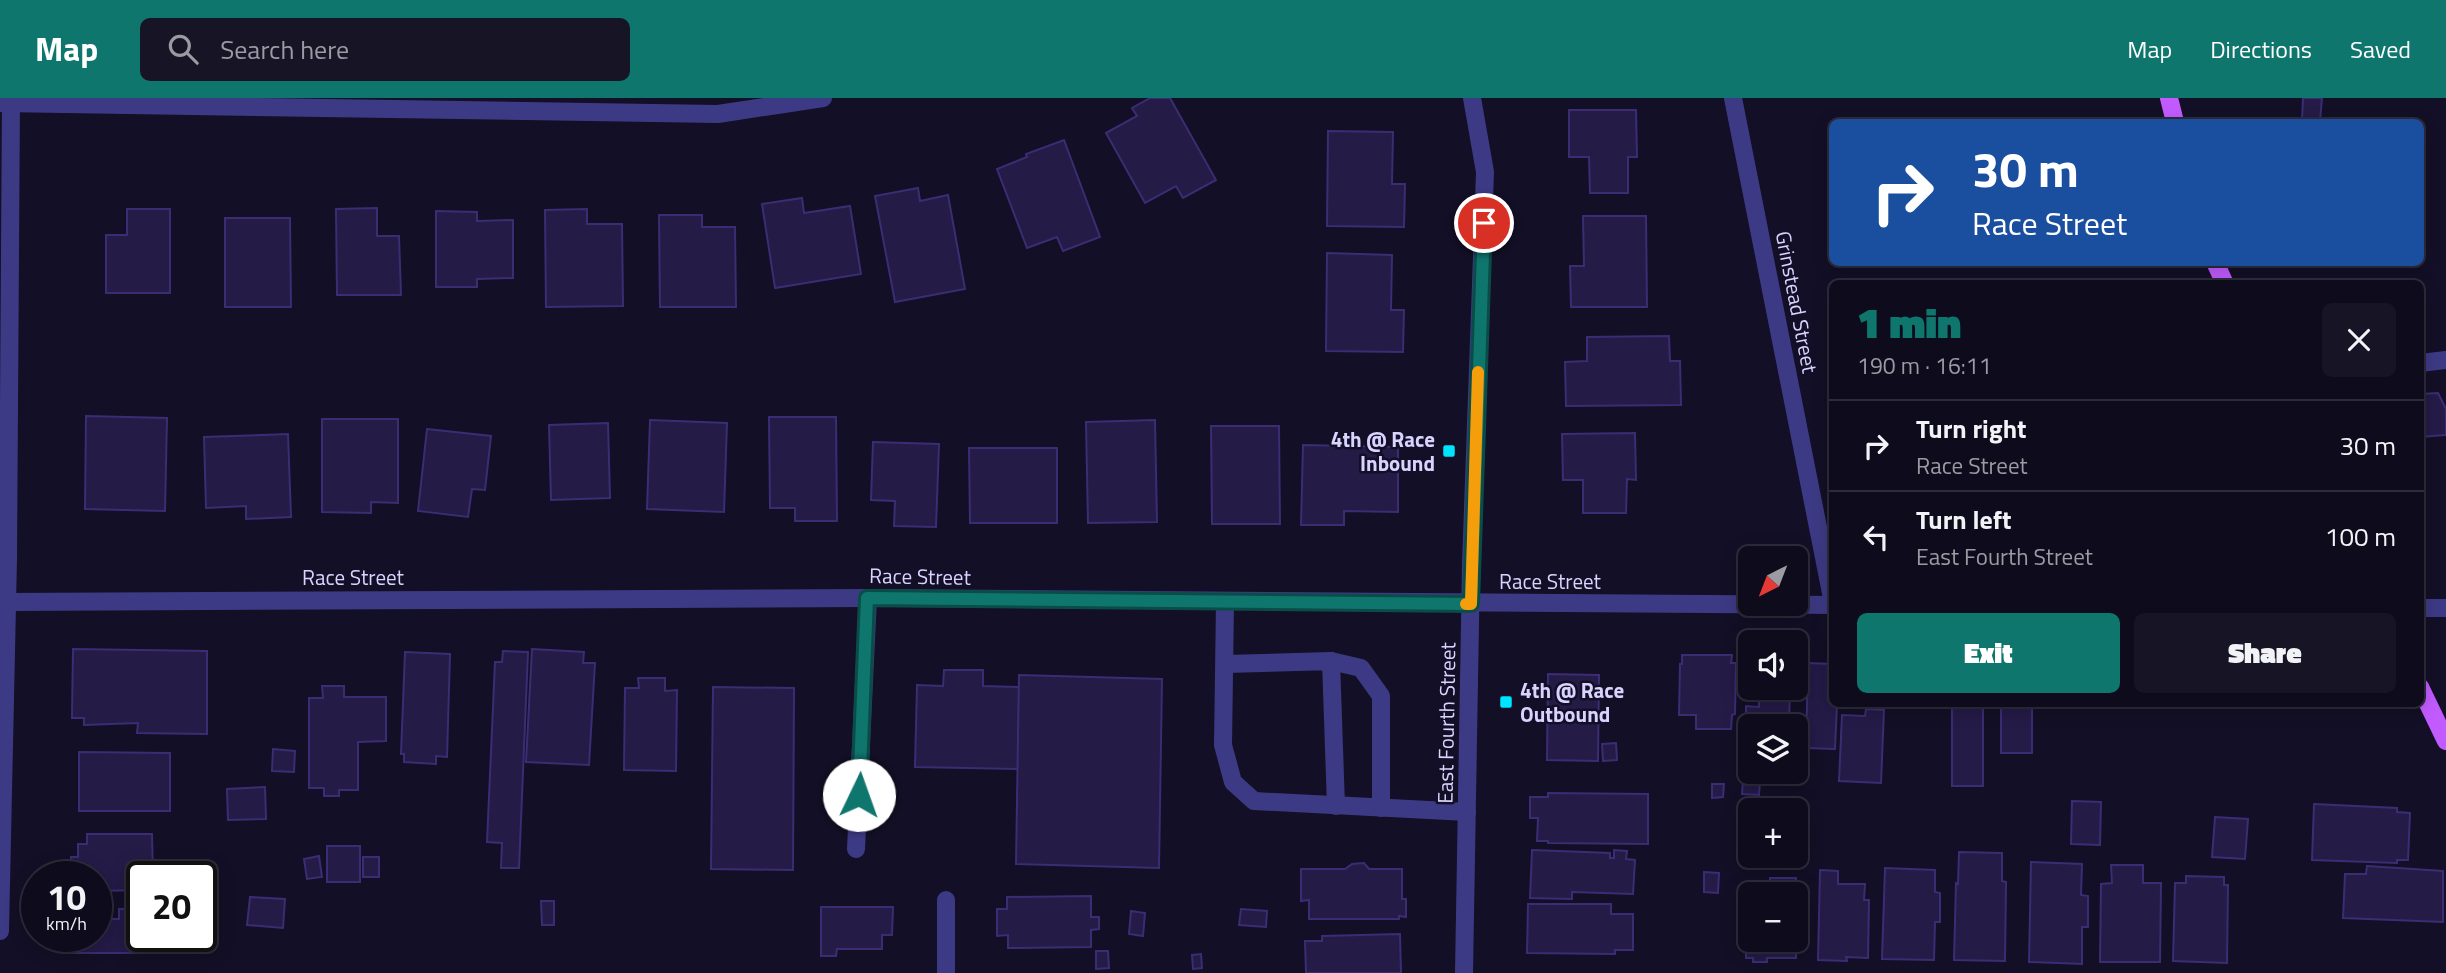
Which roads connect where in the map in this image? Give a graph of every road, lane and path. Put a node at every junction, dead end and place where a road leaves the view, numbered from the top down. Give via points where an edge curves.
1 (823, 98) edge
2 (1472, 98) edge
3 (1733, 98) edge
4 (2168, 98) edge
5 (7, 101) edge
6 (2174, 119) edge
7 (2446, 360) edge
8 (2424, 363) edge
9 (4, 558) edge
10 (1829, 583) edge
11 (867, 598) junction
12 (7, 602) junction
13 (1225, 602) junction
14 (1471, 604) junction
15 (1829, 605) edge
16 (2424, 608) edge
17 (2446, 608) edge
18 (1331, 661) junction
19 (1225, 664) junction
20 (2424, 695) edge
21 (2446, 741) edge
22 (1336, 806) junction
23 (1381, 808) junction
24 (1467, 812) junction
25 (856, 849) dead end
26 (0, 895) edge
27 (946, 900) dead end
28 (0, 931) edge
29 (946, 973) edge
30 (1464, 973) edge

1 - 5 street via 718,114
2 - 14 street, East Fourth Street via 1485,172
3 - 10 street, Grinstead Street
4 - 6 main road
5 - 9 street
7 - 8 street
9 - 12 street
11 - 12 street, Race Street
11 - 13 street, Race Street
11 - 25 street
12 - 26 street
13 - 14 street, Race Street
13 - 19 street
14 - 15 street, Race Street
14 - 24 street, East Fourth Street
16 - 17 street
18 - 19 street
18 - 22 street
18 - 23 street via 1361,668 1381,696
19 - 22 street via 1223,746 1233,782 1254,801
20 - 21 main road
22 - 23 street
23 - 24 street
24 - 30 street, East Fourth Street
26 - 28 street
27 - 29 street

